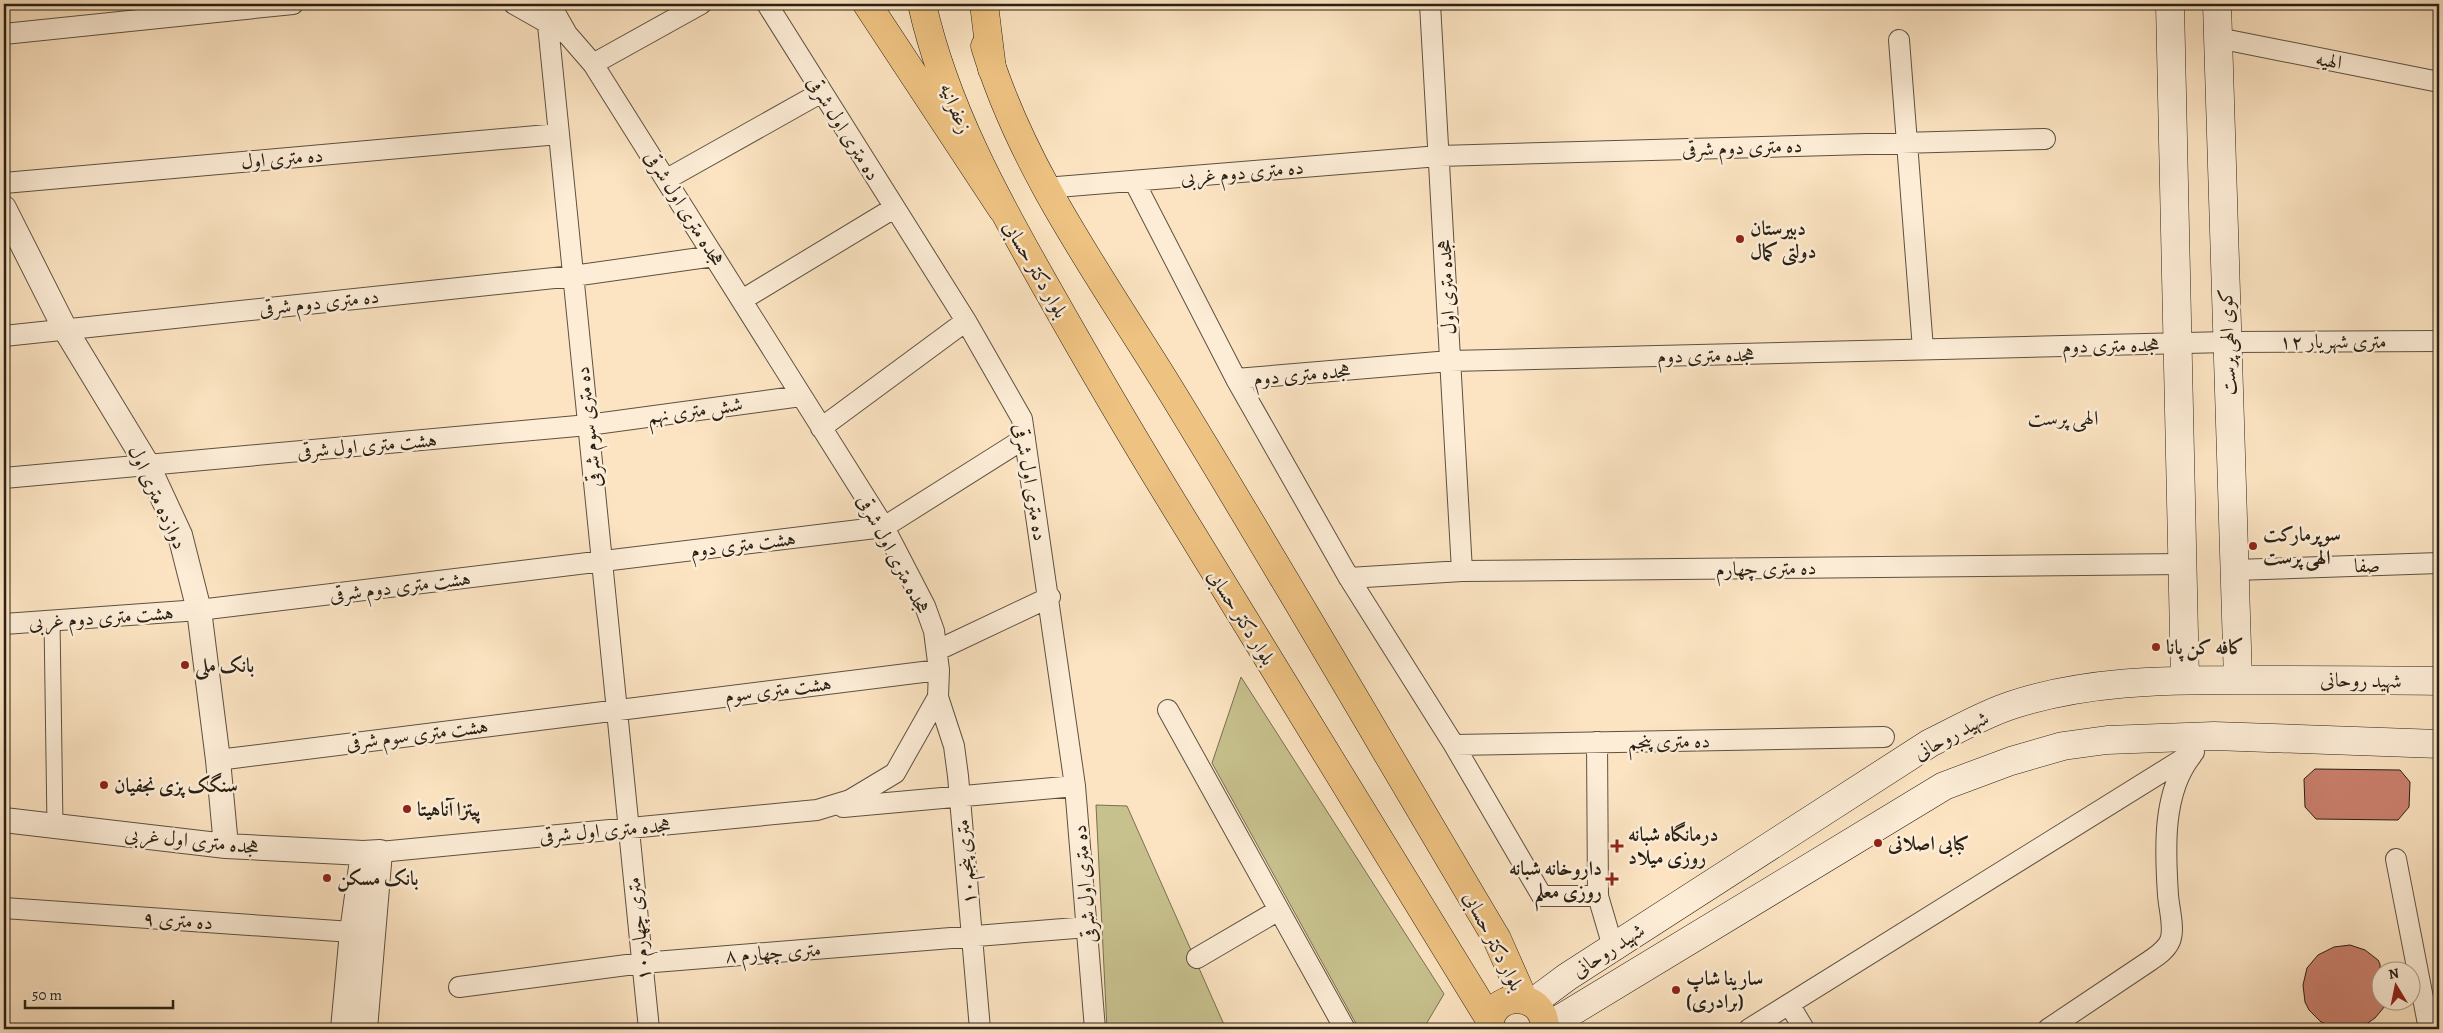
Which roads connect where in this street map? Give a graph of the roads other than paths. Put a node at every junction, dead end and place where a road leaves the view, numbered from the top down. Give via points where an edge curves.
1 (293, 4) edge
2 (514, 4) edge
3 (550, 4) edge
4 (701, 4) edge
5 (767, 4) edge
6 (867, 4) edge
7 (922, 4) edge
8 (972, 4) edge
9 (984, 4) edge
10 (1430, 4) edge
11 (2170, 4) edge
12 (2217, 4) edge
13 (548, 25) junction
14 (4, 34) edge
15 (567, 34) junction
16 (2218, 38) junction
17 (1899, 40) dead end
18 (593, 64) junction
19 (992, 69) junction
20 (2439, 82) edge
21 (822, 92) junction
22 (559, 134) junction
23 (2044, 139) dead end
24 (1907, 143) junction
25 (1439, 156) junction
26 (668, 180) junction
27 (1134, 181) junction
28 (4, 183) edge
29 (1045, 188) junction
30 (4, 208) edge
31 (894, 208) junction
32 (1002, 209) junction
33 (714, 256) junction
34 (574, 276) junction
35 (742, 300) junction
36 (966, 321) junction
37 (65, 329) junction
38 (4, 336) edge
39 (2439, 341) edge
40 (2228, 342) junction
41 (2177, 344) junction
42 (1923, 349) junction
43 (1450, 361) junction
44 (1236, 379) junction
45 (801, 396) junction
46 (588, 425) junction
47 (821, 428) junction
48 (1025, 438) junction
49 (147, 464) junction
50 (4, 478) edge
51 (884, 527) junction
52 (602, 561) junction
53 (2439, 563) edge
54 (2182, 564) junction
55 (2235, 570) junction
56 (1462, 571) junction
57 (1349, 578) junction
58 (1050, 597) junction
59 (198, 610) junction
60 (52, 620) junction
61 (4, 624) edge
62 (938, 660) junction
63 (2185, 680) junction
64 (2238, 680) junction
65 (2439, 681) edge
66 (938, 697) junction
67 (616, 708) junction
68 (1168, 710) dead end
69 (1884, 736) dead end
70 (2214, 736) junction
71 (1597, 742) junction
72 (2439, 744) edge
73 (1454, 745) junction
74 (2194, 752) junction
75 (218, 760) junction
76 (1075, 786) junction
77 (959, 797) junction
78 (816, 810) junction
79 (4, 820) edge
80 (54, 824) junction
81 (628, 828) junction
82 (226, 846) junction
83 (372, 853) junction
84 (2396, 859) dead end
85 (1598, 896) junction
86 (4, 908) edge
87 (1279, 910) junction
88 (1088, 926) junction
89 (352, 932) junction
90 (972, 937) junction
91 (1614, 947) junction
92 (1197, 958) dead end
93 (642, 963) junction
94 (459, 986) dead end
95 (1528, 1001) junction
96 (1789, 1004) junction
97 (1488, 1026) edge
98 (343, 1029) edge
99 (365, 1029) edge
100 (648, 1029) edge
101 (980, 1029) edge
102 (1095, 1029) edge
103 (1346, 1029) edge
104 (1545, 1029) edge
105 (1749, 1029) edge
106 (1804, 1029) edge
107 (2048, 1029) edge
108 (2429, 1029) edge

1 - 14 street
2 - 13 street, هجده متری اول شرقی
3 - 15 street
4 - 18 street
5 - 21 street, ده متری اول شرقی
6 - 32 main road
7 - 32 main road, زعفرانیه via 929,36 948,88
8 - 19 main road
9 - 19 main road
10 - 25 street, هجده متری اول
11 - 41 main road
12 - 16 main road, کوی الهی پرست
13 - 15 street, هجده متری اول شرقی
13 - 22 street, ده متری سوم شرقی
15 - 18 street, هجده متری اول شرقی
16 - 20 street, الهیه
16 - 40 main road, کوی الهی پرست
17 - 24 street
18 - 26 street, هجده متری اول شرقی
19 - 29 main road
21 - 26 street
21 - 31 street, ده متری اول شرقی
22 - 28 street, ده متری اول
22 - 34 street, ده متری سوم شرقی
23 - 24 street, ده متری دوم شرقی
24 - 25 street, ده متری دوم شرقی
24 - 42 street
25 - 27 street, ده متری دوم غربی
25 - 43 street, هجده متری اول
26 - 33 street, هجده متری اول شرقی
27 - 29 street, ده متری دوم غربی
27 - 44 street
29 - 95 main road, بلوار دکتر حسابی via 1172,392 1497,938
30 - 37 street, دوازده متری اول
31 - 35 street
31 - 36 street, ده متری اول شرقی
32 - 97 main road, بلوار دکتر حسابی via 1120,417
33 - 34 street, ده متری دوم شرقی
33 - 35 street, هجده متری اول شرقی
34 - 37 street, ده متری دوم شرقی
34 - 46 street, ده متری سوم شرقی
35 - 45 street, هجده متری اول شرقی
36 - 47 street
36 - 48 street, ده متری اول شرقی via 1022,419
37 - 38 street
37 - 49 street, دوازده متری اول
39 - 40 street, ۱۲ متری شهریار
40 - 41 street, ۱۲ متری شهریار
40 - 55 main road, کوی الهی پرست
41 - 42 street, هجده متری دوم
41 - 54 main road
42 - 43 street, هجده متری دوم
43 - 44 street, هجده متری دوم
43 - 56 street, هجده متری اول
44 - 57 street
45 - 46 street, شش متری نهم
45 - 47 street, هجده متری اول شرقی
46 - 49 street, هشت متری اول شرقی
46 - 52 street, ده متری سوم شرقی
47 - 51 street, هجده متری اول شرقی
48 - 51 street
48 - 58 street, ده متری اول شرقی
49 - 50 street, هشت متری اول شرقی
49 - 59 street, دوازده متری اول via 180,535
51 - 52 street, هشت متری دوم
51 - 62 street, هجده متری اول شرقی via 925,606
52 - 59 street, هشت متری دوم شرقی
52 - 67 street, ده متری سوم شرقی
53 - 55 street, صفا
54 - 56 street, ده متری چهارم
54 - 63 main road
55 - 64 main road, کوی الهی پرست
56 - 57 street, ده متری چهارم
57 - 73 street
58 - 62 street, هشت متری سوم
58 - 76 street, ده متری اول شرقی
59 - 60 street, هشت متری دوم غربی
59 - 75 street, دوازده متری اول
60 - 61 street, هشت متری دوم غربی
60 - 80 street
62 - 66 street, هجده متری اول شرقی
62 - 67 street, هشت متری سوم
63 - 64 main road, شهید روحانی
63 - 91 main road, شهید روحانی via 2106,685 2050,694 1978,719 1930,744
64 - 65 main road, شهید روحانی
66 - 77 street, ۱۰متری پنجم via 954,746
66 - 78 street, هجده متری اول شرقی via 895,773 850,800
67 - 75 street, هشت متری سوم شرقی
67 - 81 street, ده متری سوم شرقی
68 - 87 street
69 - 71 street, ده متری پنجم
70 - 72 main road, شهید روحانی
70 - 74 street
70 - 104 main road, شهید روحانی via 2107,740 2063,746 1944,786
71 - 73 street, ده متری پنجم
71 - 85 street
73 - 85 street via 1542,896
74 - 96 street
74 - 107 street via 2182,767 2168,816 2170,940 2164,951
75 - 82 street, دوازده متری اول
76 - 77 street
76 - 88 street, ده متری اول شرقی
77 - 78 street
77 - 90 street, ۱۰متری پنجم
78 - 81 street, هجده متری اول شرقی
79 - 80 street, هجده متری اول غربی
80 - 82 street, هجده متری اول غربی
81 - 83 street, هجده متری اول شرقی
81 - 93 street, ۱۰متری چهارم
82 - 83 street, هجده متری اول غربی
83 - 89 street
83 - 99 street
84 - 108 street
85 - 91 street
86 - 89 street, ده متری ۹
87 - 92 street
87 - 103 street
88 - 90 street, ۸ متری چهارم
88 - 102 street, ده متری اول شرقی
89 - 98 street
90 - 93 street, ۸ متری چهارم
90 - 101 street, ۱۰متری پنجم
91 - 95 main road, شهید روحانی
93 - 94 street, ۸ متری چهارم
93 - 100 street, ۱۰متری چهارم
95 - 97 main road via 1510,999 1502,1003 1495,1009
95 - 104 main road, بلوار دکتر حسابی via 1542,1013
96 - 105 street
96 - 106 street

